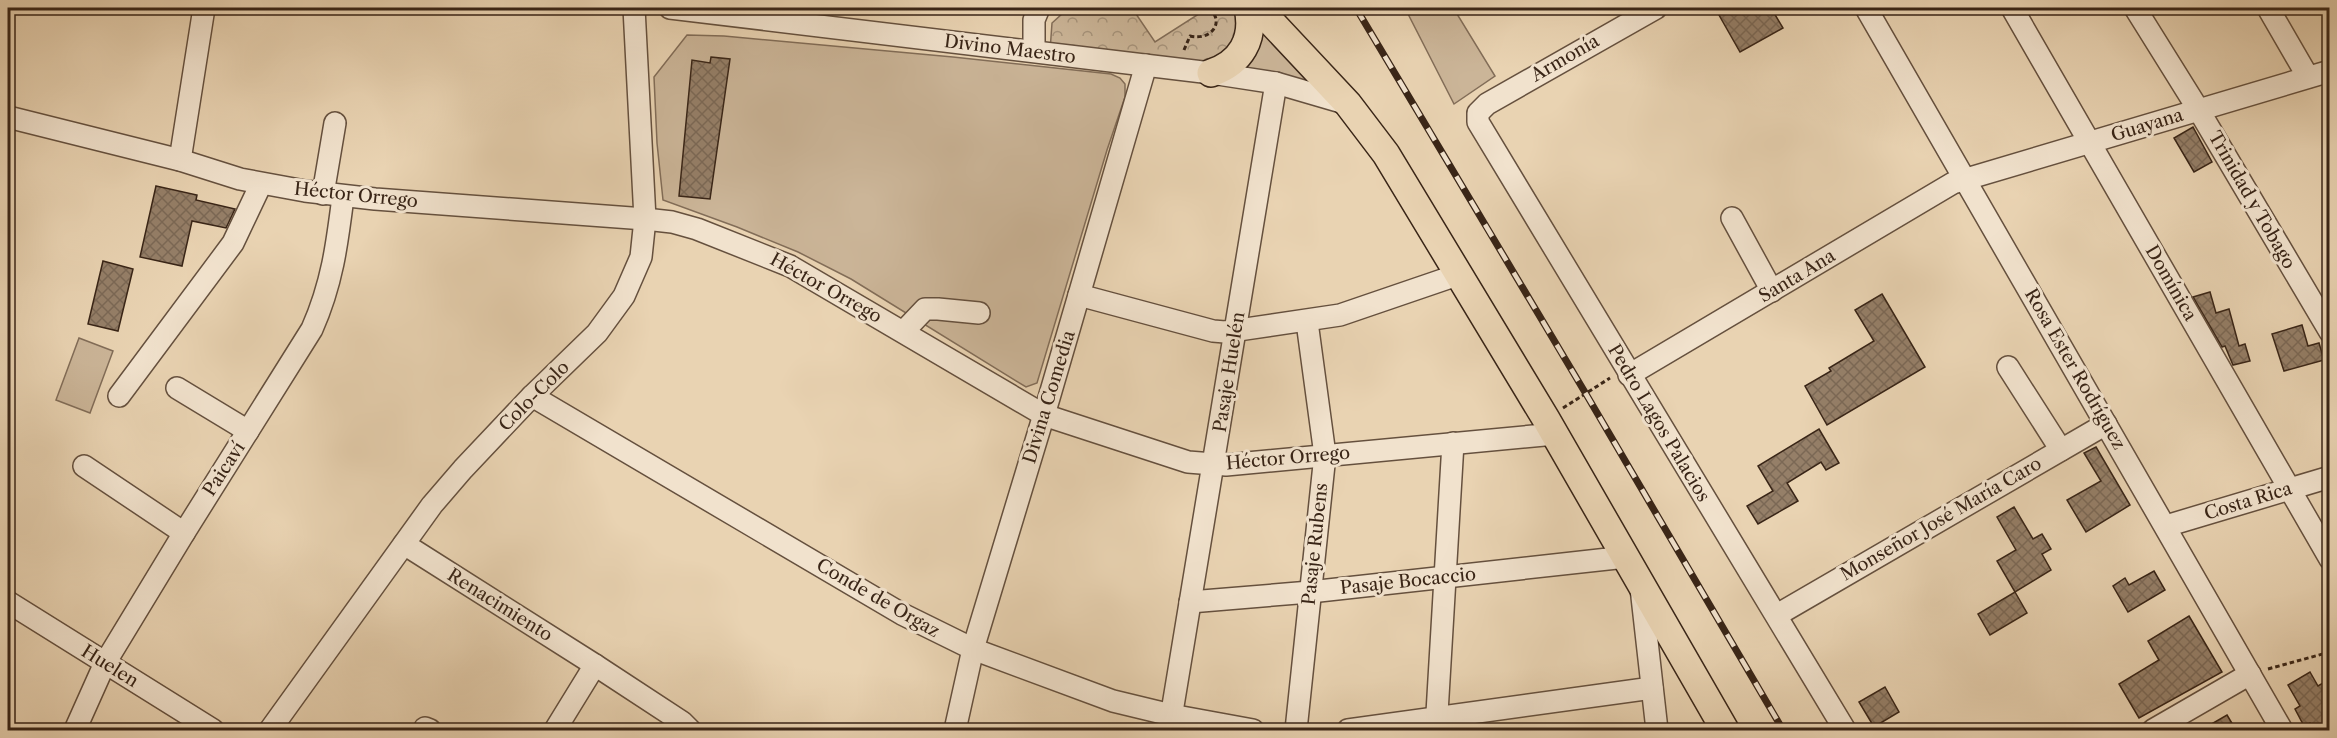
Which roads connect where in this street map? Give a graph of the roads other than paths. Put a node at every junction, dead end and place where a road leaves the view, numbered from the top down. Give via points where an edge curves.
1 (204, 8) edge
2 (634, 8) edge
3 (670, 8) edge
4 (1039, 8) edge
5 (1248, 8) edge
6 (1258, 8) edge
7 (1656, 8) edge
8 (1866, 8) edge
9 (2012, 8) edge
10 (2135, 8) edge
11 (2268, 8) edge
12 (706, 10) edge
13 (1034, 51) junction
14 (1146, 65) junction
15 (1211, 74) junction
16 (2323, 76) edge
17 (1276, 84) junction
18 (1348, 104) junction
19 (2198, 109) junction
20 (1478, 113) joint
21 (8, 117) edge
22 (335, 123) dead end
23 (2090, 142) junction
24 (180, 159) junction
25 (1965, 179) junction
26 (261, 184) junction
27 (333, 195) junction
28 (1732, 218) dead end
29 (645, 219) junction
30 (1460, 274) junction
31 (1772, 291) junction
32 (1079, 295) junction
33 (979, 313) dead end
34 (1307, 322) junction
35 (1235, 331) junction
36 (904, 332) junction
37 (2330, 332) edge
38 (2008, 367) dead end
39 (1629, 375) junction
40 (177, 388) dead end
41 (119, 396) dead end
42 (532, 396) junction
43 (1044, 415) junction
44 (2106, 424) junction
45 (1550, 427) junction
46 (248, 431) junction
47 (1453, 443) junction
48 (2061, 450) junction
49 (1325, 455) junction
50 (1213, 465) junction
51 (84, 466) dead end
52 (2330, 477) edge
53 (2290, 489) junction
54 (2166, 526) junction
55 (184, 533) junction
56 (404, 544) junction
57 (1626, 557) junction
58 (2330, 558) edge
59 (1445, 577) junction
60 (1640, 581) junction
61 (1310, 592) junction
62 (8, 602) edge
63 (1190, 602) junction
64 (1777, 615) junction
65 (973, 649) junction
66 (105, 663) junction
67 (596, 665) junction
68 (2250, 674) junction
69 (1652, 688) junction
70 (1170, 723) edge
71 (1437, 724) edge
72 (75, 730) edge
73 (213, 730) edge
74 (270, 730) edge
75 (555, 730) edge
76 (690, 730) edge
77 (955, 730) edge
78 (1253, 730) edge
79 (1296, 730) edge
80 (1348, 730) edge
81 (1657, 730) edge
82 (1725, 730) edge
83 (1845, 730) edge
84 (2153, 730) edge
85 (2282, 730) edge

1 - 24 street
2 - 29 street, Colo-Colo
3 - 12 street, Divino Maestro
4 - 13 street via 1034,20
5 - 15 main road via 1250,33 1242,51 1229,65
6 - 18 main road
7 - 20 street, Armonía via 1487,104
8 - 25 street, Rosa Ester Rodríguez
9 - 23 street, Domínica
10 - 19 street, Trinidad y Tobago
11 - 16 street
12 - 13 street, Divino Maestro
13 - 14 street, Divino Maestro
14 - 15 street, Divino Maestro
14 - 32 street, Divina Comedia
15 - 17 street, Divino Maestro
16 - 19 street, Guayana
17 - 18 street, Divino Maestro
17 - 35 street, Pasaje Huelén
18 - 30 main road via 1386,154
19 - 23 street, Guayana
19 - 37 street, Trinidad y Tobago
20 - 39 street, Pedro Lagos Palacios via 1480,126
21 - 24 street, Héctor Orrego
22 - 27 street, Paicaví
23 - 25 street, Guayana
23 - 53 street, Domínica
24 - 26 street, Héctor Orrego
25 - 31 street, Santa Ana via 1944,187
25 - 44 street, Rosa Ester Rodríguez
26 - 27 street, Héctor Orrego
26 - 41 street via 233,243
27 - 29 street, Héctor Orrego
27 - 46 street, Paicaví via 333,270 321,309 301,349
28 - 31 street
29 - 36 street, Héctor Orrego via 685,225 772,258
29 - 42 street, Colo-Colo via 641,257 616,309 597,333
30 - 34 street via 1358,310
30 - 45 main road
31 - 39 street, Santa Ana
32 - 35 street via 1213,332
32 - 43 street, Divina Comedia
33 - 36 street via 925,309
34 - 35 street
34 - 49 street, Pasaje Rubens
35 - 50 street, Pasaje Huelén
36 - 43 street, Héctor Orrego
38 - 48 street
39 - 64 street, Pedro Lagos Palacios
40 - 46 street
42 - 56 street, Colo-Colo via 447,487
42 - 65 street, Conde de Orgaz via 902,614
43 - 50 street, Héctor Orrego via 1175,458
43 - 65 street, Divina Comedia
44 - 48 street, Monseñor José María Caro
44 - 54 street, Rosa Ester Rodríguez
45 - 47 street, Héctor Orrego
45 - 57 main road
46 - 55 street, Paicaví
47 - 49 street, Héctor Orrego
47 - 59 street
48 - 64 street, Monseñor José María Caro
49 - 50 street, Héctor Orrego
49 - 61 street, Pasaje Rubens
50 - 63 street, Pasaje Huelén
51 - 55 street
52 - 53 street, Costa Rica
53 - 54 street, Costa Rica
53 - 58 street, Domínica
54 - 68 street, Rosa Ester Rodríguez
55 - 66 street, Paicaví
56 - 67 street, Renacimiento
56 - 74 street, Colo-Colo
57 - 59 street, Pasaje Bocaccio
57 - 60 main road
59 - 61 street, Pasaje Bocaccio
59 - 71 street
60 - 69 street
60 - 82 main road
61 - 63 street, Pasaje Bocaccio
61 - 79 street, Pasaje Rubens
62 - 66 street, Huelen
63 - 70 street, Pasaje Huelén
64 - 83 street, Pedro Lagos Palacios
65 - 70 street, Conde de Orgaz
65 - 77 street, Divina Comedia
66 - 72 street, Paicaví
66 - 73 street, Huelen
67 - 75 street
67 - 76 street, Renacimiento
68 - 84 street
68 - 85 street, Rosa Ester Rodríguez
69 - 71 street
69 - 81 street
70 - 78 street, Conde de Orgaz
71 - 80 street

